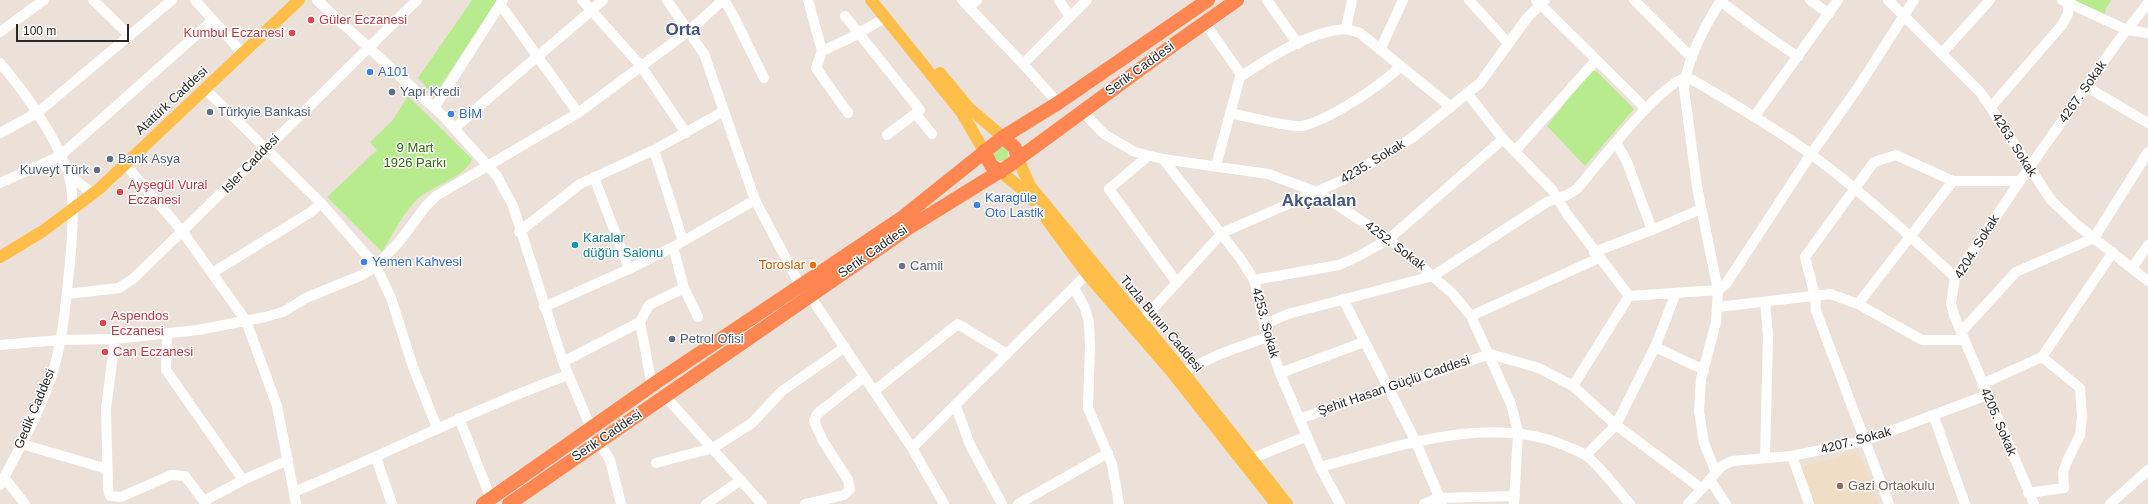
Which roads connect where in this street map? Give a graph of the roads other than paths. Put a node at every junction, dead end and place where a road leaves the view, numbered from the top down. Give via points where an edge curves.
1 (44, 0) edge
2 (93, 0) edge
3 (172, 0) edge
4 (195, 0) edge
5 (299, 0) edge
6 (317, 0) edge
7 (417, 0) edge
8 (582, 0) edge
9 (603, 0) edge
10 (667, 0) edge
11 (723, 0) edge
12 (808, 0) edge
13 (871, 0) edge
14 (881, 0) edge
15 (977, 0) edge
16 (1059, 0) edge
17 (1087, 0) edge
18 (1208, 0) edge
19 (1237, 0) edge
20 (1267, 0) edge
21 (1352, 0) edge
22 (1403, 0) edge
23 (1469, 0) edge
24 (1634, 0) edge
25 (1720, 0) edge
26 (1810, 0) edge
27 (1838, 0) edge
28 (1888, 0) edge
29 (1914, 0) edge
30 (1990, 0) edge
31 (1540, 1) edge
32 (2067, 1) edge
33 (501, 2) edge
34 (2148, 3) edge
35 (966, 4) edge
36 (591, 10) junction
37 (1829, 14) junction
38 (845, 16) dead end
39 (1905, 16) junction
40 (1070, 17) junction
41 (884, 18) junction
42 (213, 20) junction
43 (1205, 23) junction
44 (1346, 29) junction
45 (690, 30) junction
46 (2127, 30) junction
47 (0, 32) edge
48 (859, 33) junction
49 (2148, 33) edge
50 (130, 36) junction
51 (1508, 43) junction
52 (1298, 44) junction
53 (369, 48) junction
54 (1381, 48) junction
55 (822, 51) junction
56 (1942, 53) junction
57 (243, 54) junction
58 (538, 57) junction
59 (1798, 57) junction
60 (1692, 58) junction
61 (1596, 60) junction
62 (0, 63) edge
63 (1023, 64) junction
64 (642, 66) junction
65 (1401, 66) junction
66 (1242, 76) junction
67 (764, 78) dead end
68 (1684, 78) junction
69 (2087, 87) junction
70 (205, 89) junction
71 (1467, 93) junction
72 (1058, 104) junction
73 (1451, 107) junction
74 (1991, 107) junction
75 (434, 108) junction
76 (1646, 109) junction
77 (724, 111) junction
78 (1082, 111) junction
79 (38, 113) junction
80 (578, 113) junction
81 (848, 113) dead end
82 (1230, 113) junction
83 (916, 114) junction
84 (1754, 117) junction
85 (2148, 123) edge
86 (455, 128) junction
87 (0, 133) edge
88 (686, 133) junction
89 (932, 134) dead end
90 (887, 136) dead end
91 (1003, 137) junction
92 (1502, 139) junction
93 (1616, 142) junction
94 (264, 150) junction
95 (654, 150) junction
96 (984, 151) junction
97 (1515, 151) junction
98 (2148, 152) edge
99 (1811, 154) junction
100 (60, 156) junction
101 (1148, 156) junction
102 (1018, 159) junction
103 (1162, 159) junction
104 (125, 164) junction
105 (489, 166) junction
106 (1216, 166) junction
107 (2029, 168) junction
108 (1001, 172) junction
109 (68, 174) junction
110 (594, 177) junction
111 (1953, 181) junction
112 (2020, 181) junction
113 (0, 183) edge
114 (1854, 189) junction
115 (1317, 192) junction
116 (93, 194) junction
117 (1558, 198) junction
118 (755, 200) junction
119 (320, 203) junction
120 (1701, 209) junction
121 (71, 211) junction
122 (1652, 230) junction
123 (182, 231) junction
124 (519, 232) junction
125 (1222, 234) junction
126 (1909, 236) junction
127 (2094, 238) junction
128 (1388, 239) junction
129 (683, 241) junction
130 (2148, 245) edge
131 (673, 247) junction
132 (2112, 252) junction
133 (1597, 255) junction
134 (0, 257) edge
135 (376, 266) junction
136 (2132, 268) junction
137 (629, 269) junction
138 (212, 273) junction
139 (1087, 274) junction
140 (1433, 276) junction
141 (1955, 277) junction
142 (1254, 280) junction
143 (2148, 281) edge
144 (1177, 283) junction
145 (800, 285) junction
146 (684, 288) junction
147 (1074, 288) junction
148 (1718, 290) junction
149 (1676, 293) junction
150 (67, 294) junction
151 (810, 296) junction
152 (1629, 296) junction
153 (1815, 296) junction
154 (1343, 299) junction
155 (1765, 302) junction
156 (1858, 304) junction
157 (544, 307) junction
158 (1718, 307) junction
159 (1472, 316) junction
160 (698, 317) dead end
161 (246, 321) junction
162 (640, 322) junction
163 (1141, 322) junction
164 (1265, 324) junction
165 (167, 334) junction
166 (1963, 336) junction
167 (1267, 337) junction
168 (115, 339) junction
169 (60, 340) junction
170 (1364, 342) junction
171 (0, 345) edge
172 (845, 347) junction
173 (1655, 347) junction
174 (1008, 354) junction
175 (1490, 354) junction
176 (2042, 357) junction
177 (563, 362) junction
178 (1704, 370) junction
179 (1183, 372) junction
180 (1280, 373) junction
181 (568, 375) junction
182 (864, 376) junction
183 (1982, 384) junction
184 (652, 386) junction
185 (1573, 386) junction
186 (1388, 387) junction
187 (874, 391) junction
188 (1987, 395) junction
189 (665, 396) junction
190 (956, 406) junction
191 (1934, 417) junction
192 (459, 418) junction
193 (1299, 419) junction
194 (1616, 425) junction
195 (437, 428) junction
196 (591, 428) junction
197 (1518, 432) junction
198 (1307, 436) junction
199 (598, 441) junction
200 (1416, 442) junction
201 (1864, 442) junction
202 (22, 444) junction
203 (713, 448) junction
204 (912, 448) junction
205 (1108, 453) junction
206 (1586, 455) junction
207 (1792, 456) junction
208 (376, 458) junction
209 (1765, 458) junction
210 (1251, 459) junction
211 (288, 460) junction
212 (656, 463) dead end
213 (1320, 467) junction
214 (107, 469) junction
215 (2148, 470) edge
216 (1716, 473) junction
217 (243, 480) junction
218 (741, 480) junction
219 (2, 481) edge
220 (1702, 489) junction
221 (294, 492) junction
222 (2028, 493) junction
223 (1440, 501) edge
224 (2122, 501) edge
225 (205, 502) edge
226 (487, 502) edge
227 (1516, 502) edge
228 (25, 504) edge
229 (296, 504) edge
230 (392, 504) edge
231 (509, 504) edge
232 (622, 504) edge
233 (706, 504) edge
234 (762, 504) edge
235 (805, 504) edge
236 (944, 504) edge
237 (1002, 504) edge
238 (1018, 504) edge
239 (1119, 504) edge
240 (1276, 504) edge
241 (1287, 504) edge
242 (1340, 504) edge
243 (1424, 504) edge
244 (1630, 504) edge
245 (1688, 504) edge
246 (1726, 504) edge
247 (1809, 504) edge
248 (1889, 504) edge
249 (1965, 504) edge
250 (2034, 504) edge
251 (2110, 504) edge

1 - 47 street
2 - 50 street
3 - 50 street
4 - 42 street
5 - 57 main road, Atatürk Caddesi
6 - 53 street
7 - 53 street, Isler Caddesi
8 - 36 street
9 - 36 street
10 - 45 street
11 - 45 street
11 - 67 street via 734,15
12 - 55 street
13 - 41 main road
14 - 91 main road via 969,108
15 - 35 street
16 - 40 street
17 - 40 street
18 - 72 highway, Serik Caddesi
19 - 43 highway, Serik Caddesi
20 - 52 street
21 - 44 street
22 - 54 street
23 - 51 street
24 - 60 street
25 - 59 street
25 - 60 street
26 - 37 street
27 - 37 street
28 - 39 street, 4263. Sokak
29 - 39 street
30 - 56 street
31 - 51 street, 4235. Sokak
31 - 61 street
32 - 46 street
32 - 74 street via 2068,14 2062,25
33 - 58 street
33 - 75 street
34 - 46 street, 4267. Sokak
35 - 63 street
36 - 58 street
36 - 64 street
37 - 59 street
38 - 48 street
39 - 56 street, 4263. Sokak
39 - 99 street
40 - 63 street
41 - 48 street
41 - 96 main road via 962,113
42 - 57 street
42 - 100 street
43 - 66 street
43 - 78 highway, Serik Caddesi
44 - 52 street via 1310,38
44 - 54 street via 1360,33
45 - 64 street
45 - 77 street via 704,54
46 - 49 street
46 - 69 street, 4267. Sokak
48 - 55 street
48 - 83 street via 920,110
50 - 79 street
51 - 71 street, 4235. Sokak via 1487,74
52 - 66 street
53 - 75 street
53 - 94 street, Isler Caddesi
54 - 65 street
55 - 81 street via 816,68
56 - 74 street, 4263. Sokak via 1978,89
57 - 70 main road, Atatürk Caddesi
58 - 80 street
58 - 86 street
59 - 84 street
60 - 68 street
61 - 76 street
61 - 97 street
62 - 79 street
63 - 72 street
64 - 80 street
64 - 88 street
65 - 73 street
65 - 82 street via 1369,92 1302,126
66 - 82 street
68 - 76 street via 1671,85
68 - 84 street via 1693,80
68 - 120 street via 1685,105
69 - 85 street
69 - 107 street, 4267. Sokak
70 - 94 street
70 - 104 main road, Atatürk Caddesi
71 - 73 street, 4235. Sokak
71 - 92 street
72 - 91 highway, Serik Caddesi
73 - 115 street, 4235. Sokak via 1396,149
74 - 107 street, 4263. Sokak
75 - 86 street
76 - 93 street
77 - 88 street
77 - 118 street
78 - 101 street, 4252. Sokak via 1113,141
78 - 102 highway, Serik Caddesi
79 - 87 street
79 - 100 street
80 - 105 street
82 - 106 street
83 - 89 street
83 - 90 street
84 - 99 street
86 - 105 street
88 - 95 street
91 - 96 highway, Serik Caddesi
91 - 102 highway via 1015,148
92 - 97 street
92 - 128 street
93 - 117 street via 1576,189
93 - 122 street via 1627,162
94 - 119 street
94 - 123 street, Isler Caddesi via 234,183
95 - 110 street
95 - 129 street
96 - 108 highway via 990,165
96 - 145 highway, Serik Caddesi via 903,217
97 - 117 street via 1547,183
98 - 127 street
99 - 114 street
99 - 148 street via 1726,284
100 - 109 street
100 - 113 street
101 - 103 street, 4252. Sokak
101 - 144 street via 1109,189
102 - 108 highway, Serik Caddesi
102 - 163 main road, Tuzla Burun Caddesi via 1030,186
103 - 106 street, 4252. Sokak
103 - 125 street, 4253. Sokak
104 - 116 main road, Atatürk Caddesi
104 - 123 street
105 - 124 street via 498,176 512,206
105 - 135 street via 436,196
106 - 115 street, 4252. Sokak via 1268,174
107 - 112 street, 4267. Sokak
107 - 127 street, 4263. Sokak via 2050,200
108 - 139 main road, Tuzla Burun Caddesi via 1026,193
108 - 151 highway, Serik Caddesi via 910,227
109 - 116 street
109 - 121 street, Gedik Caddesi
110 - 124 street via 580,184
110 - 137 street
111 - 112 street
111 - 114 street via 1896,155 1874,162
111 - 126 street
112 - 141 street, 4204. Sokak
114 - 126 street
114 - 153 street via 1805,257
115 - 125 street, 4235. Sokak
115 - 128 street, 4252. Sokak
116 - 121 main road, Atatürk Caddesi
117 - 133 street
117 - 140 street via 1547,202
118 - 129 street
118 - 145 street
119 - 135 street
119 - 138 street via 311,212
120 - 122 street
120 - 148 street
121 - 134 main road, Atatürk Caddesi via 27,242
121 - 150 street, Gedik Caddesi via 72,243
122 - 133 street
123 - 138 street
123 - 150 street, Isler Caddesi via 134,278 119,288
124 - 157 street
125 - 142 street, 4253. Sokak
125 - 144 street, 4235. Sokak
126 - 141 street
126 - 156 street
127 - 132 street, 4263. Sokak
127 - 166 street via 2016,272
128 - 140 street, 4252. Sokak
128 - 142 street via 1338,265
129 - 131 street
130 - 136 street
131 - 137 street
131 - 146 street
132 - 136 street, 4263. Sokak
132 - 176 street
133 - 152 street
133 - 159 street
135 - 161 street via 362,275 306,298 283,312
135 - 195 street via 391,298 413,367
136 - 143 street, 4263. Sokak
137 - 157 street
138 - 161 street
139 - 147 street
139 - 240 main road, Tuzla Burun Caddesi via 1171,372
140 - 154 street
140 - 159 street, 4252. Sokak
141 - 166 street, 4204. Sokak via 1951,304
142 - 164 street, 4253. Sokak
144 - 163 street, 4235. Sokak
145 - 184 highway, Serik Caddesi
146 - 160 street
146 - 162 street via 649,305
147 - 174 street
147 - 205 street via 1085,308 1089,323 1088,408
148 - 149 street
148 - 158 street
149 - 152 street
149 - 173 street
150 - 169 street, Gedik Caddesi
151 - 172 street
151 - 189 highway, Serik Caddesi
152 - 185 street
153 - 155 street
153 - 156 street via 1830,294
153 - 201 street via 1816,311
154 - 164 street via 1288,314
154 - 170 street
155 - 158 street
155 - 209 street via 1768,336
156 - 166 street via 1922,340
157 - 177 street
158 - 178 street via 1714,335
159 - 175 street, 4252. Sokak
161 - 165 street
161 - 211 street via 277,406
162 - 177 street
162 - 184 street
163 - 179 main road, Tuzla Burun Caddesi
164 - 167 street, 4253. Sokak
165 - 168 street
165 - 217 street via 166,370
166 - 183 street, 4205. Sokak
167 - 179 street via 1220,354
167 - 180 street, 4253. Sokak
168 - 169 street
168 - 214 street via 106,409
169 - 171 street
169 - 202 street, Gedik Caddesi via 50,380
170 - 180 street
170 - 186 street
172 - 182 street
172 - 203 street via 782,391 752,423
173 - 178 street
173 - 194 street
174 - 187 street via 958,324
174 - 190 street
175 - 185 street via 1539,368
175 - 186 street, Şehit Hasan Güçlü Caddesi
175 - 197 street, 4252. Sokak via 1509,398
176 - 183 street
176 - 222 street via 2080,388 2082,422 2080,435 2063,472 2064,488
177 - 181 street
178 - 216 street via 1699,394 1701,428
179 - 210 main road, Tuzla Burun Caddesi
180 - 193 street, 4253. Sokak
181 - 192 street
181 - 196 street
182 - 187 street
182 - 235 street via 816,414 814,422 848,480 850,489 844,495
183 - 188 street, 4205. Sokak
184 - 196 highway, Serik Caddesi
185 - 194 street
186 - 193 street, Şehit Hasan Güçlü Caddesi
186 - 200 street
187 - 204 street
188 - 191 street, 4207. Sokak
188 - 222 street, 4205. Sokak
189 - 199 highway, Serik Caddesi
189 - 203 street
190 - 204 street
190 - 237 street via 970,445
191 - 201 street, 4207. Sokak
191 - 249 street
192 - 195 street
192 - 226 street
193 - 198 street, 4253. Sokak
194 - 206 street
194 - 220 street
195 - 208 street
196 - 226 highway, Serik Caddesi
197 - 200 street via 1479,432
197 - 206 street via 1550,439
197 - 227 street, 4252. Sokak
198 - 210 street
198 - 213 street, 4253. Sokak
199 - 231 highway, Serik Caddesi
199 - 232 street via 610,460
200 - 213 street
200 - 223 street
201 - 207 street, 4207. Sokak
201 - 248 street
202 - 214 street
202 - 219 street, Gedik Caddesi
203 - 212 street
203 - 218 street
204 - 236 street
205 - 238 street
205 - 239 street via 1117,483
206 - 244 street
207 - 209 street, 4207. Sokak
207 - 247 street
208 - 221 street
208 - 230 street
209 - 216 street, 4207. Sokak via 1732,461
210 - 241 main road, Tuzla Burun Caddesi
211 - 217 street
211 - 221 street
213 - 242 street, 4253. Sokak
214 - 225 street via 110,496 121,498 170,475 185,476
215 - 224 street
216 - 220 street
216 - 246 street
217 - 225 street
218 - 233 street
218 - 234 street
219 - 228 street
220 - 245 street
221 - 229 street
222 - 250 street, 4205. Sokak
223 - 227 street
223 - 243 street
224 - 251 street

